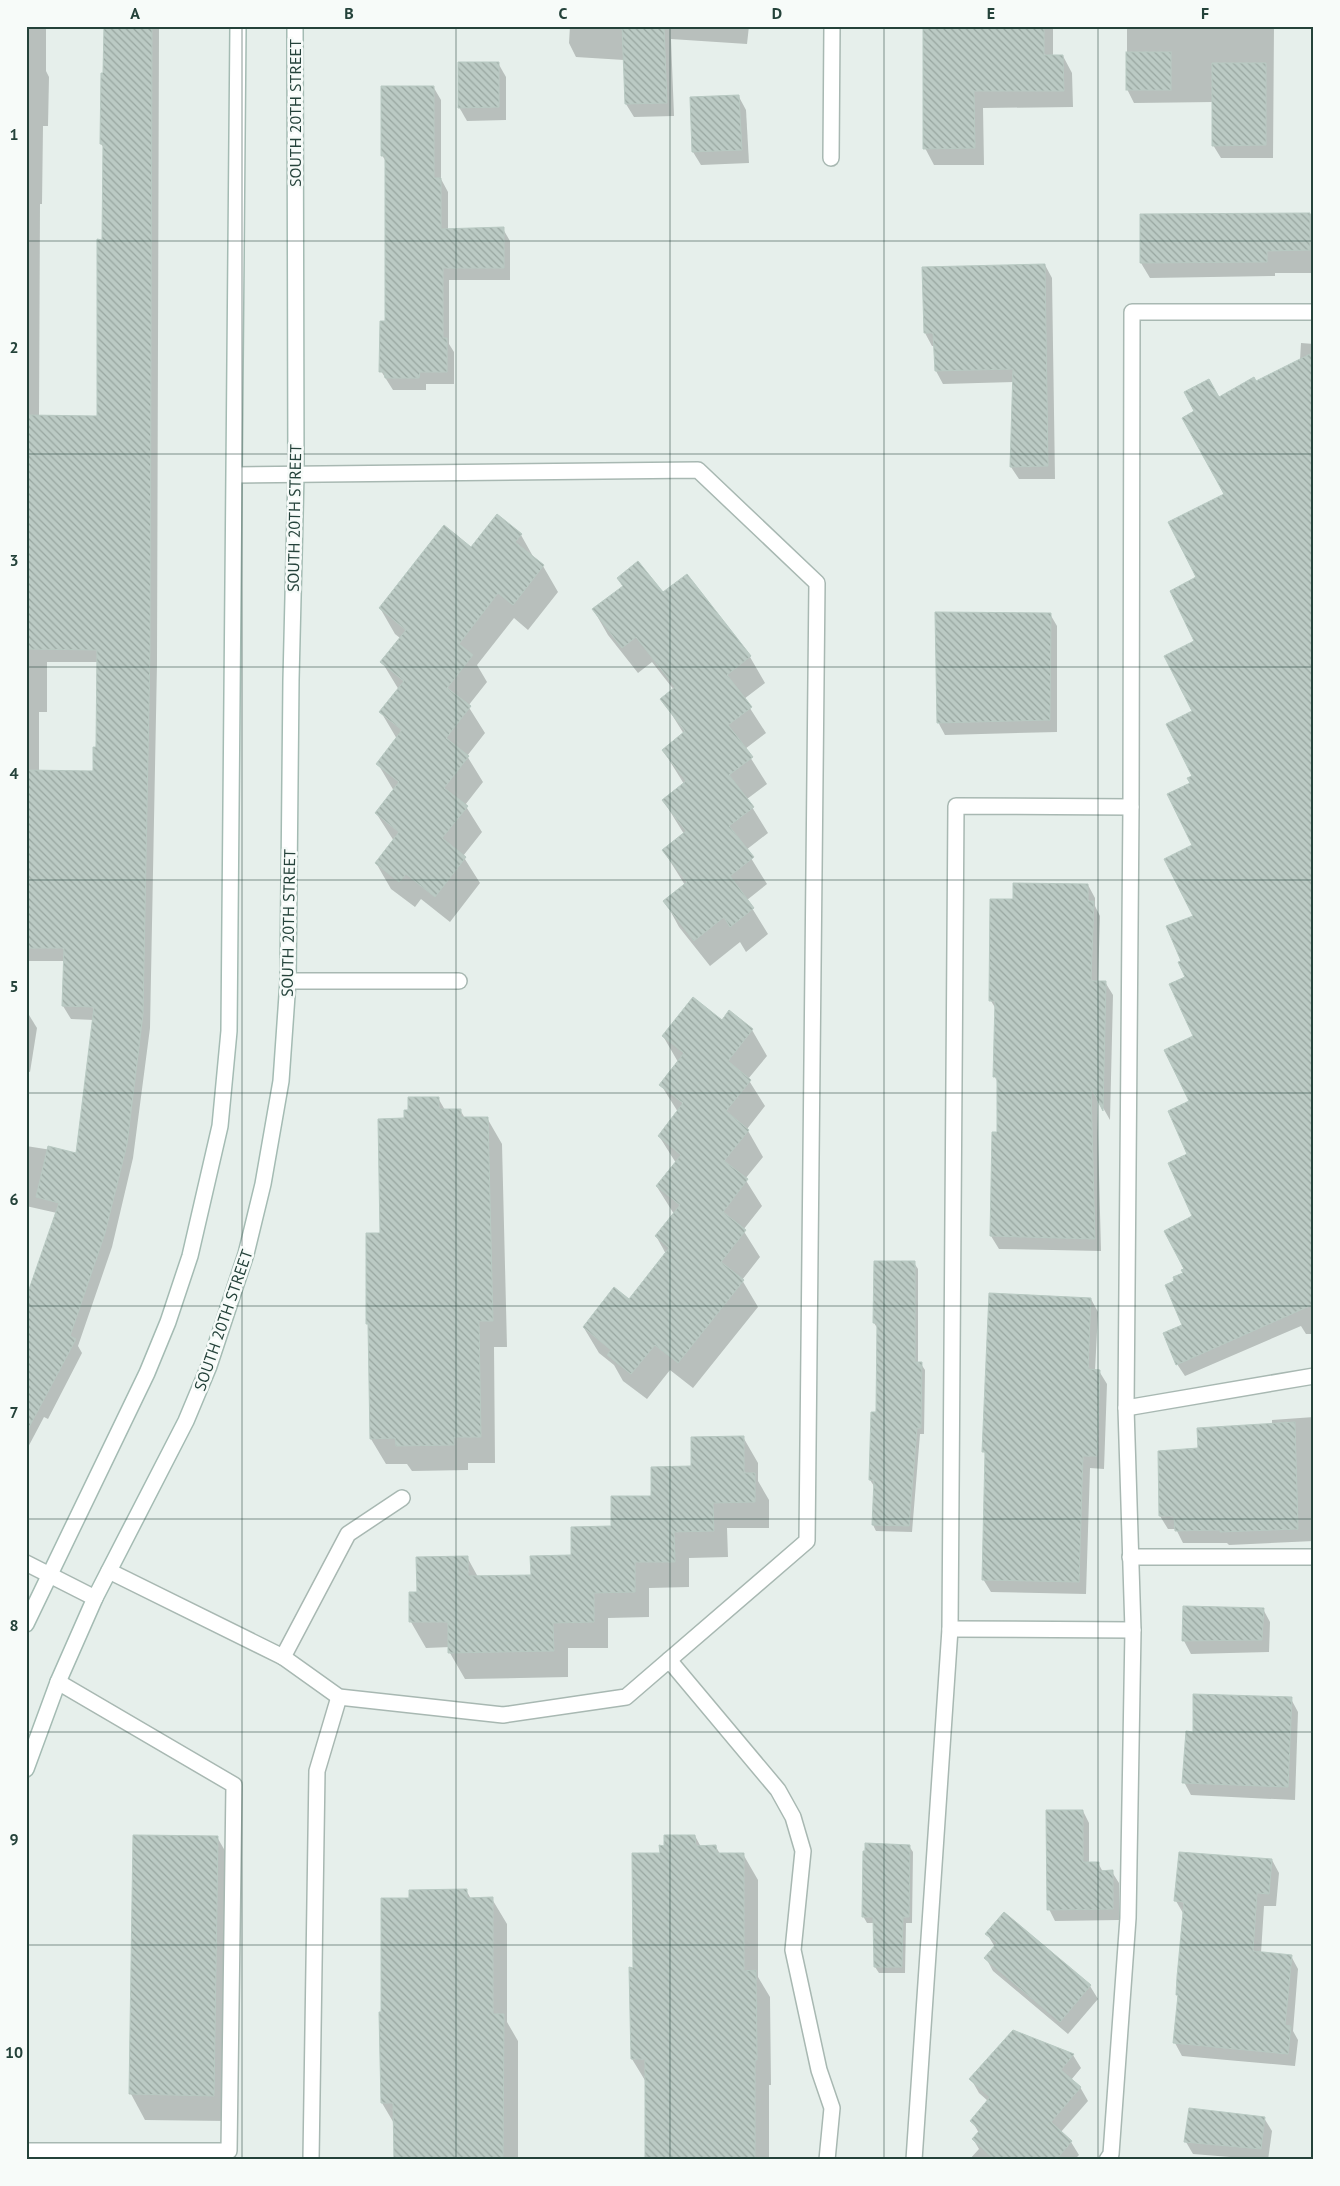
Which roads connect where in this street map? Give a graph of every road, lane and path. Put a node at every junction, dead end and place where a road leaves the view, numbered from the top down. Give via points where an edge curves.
1 (238, 26) edge
2 (295, 26) edge
3 (832, 26) edge
4 (831, 158) dead end
5 (1314, 312) edge
6 (296, 474) junction
7 (235, 475) junction
8 (1131, 807) junction
9 (288, 981) junction
10 (459, 981) dead end
11 (1314, 1376) edge
12 (1126, 1408) junction
13 (402, 1498) dead end
14 (1130, 1557) junction
15 (1314, 1557) edge
16 (26, 1563) edge
17 (109, 1571) junction
18 (49, 1574) junction
19 (95, 1598) junction
20 (26, 1624) edge
21 (950, 1629) junction
22 (1133, 1630) junction
23 (283, 1656) junction
24 (669, 1660) junction
25 (58, 1682) junction
26 (339, 1698) junction
27 (26, 1769) edge
28 (26, 2150) edge
29 (311, 2160) edge
30 (828, 2160) edge
31 (914, 2160) edge
32 (1106, 2160) edge

1 - 7 street
2 - 6 street, SOUTH 20TH STREET
3 - 4 street
5 - 8 street via 1132,312
6 - 7 street
6 - 9 street, SOUTH 20TH STREET
6 - 24 street via 698,470 817,583 807,1541
7 - 18 street via 229,1031 220,1126 190,1256 168,1322 147,1373
8 - 12 street
8 - 21 street via 956,806
9 - 10 street
9 - 17 street, SOUTH 20TH STREET via 282,1081 246,1254 212,1357 186,1421
11 - 12 street
12 - 14 street
13 - 23 street via 348,1534
14 - 15 street
14 - 22 street
16 - 18 street
17 - 19 street, SOUTH 20TH STREET
17 - 23 street
18 - 19 street
18 - 20 street
19 - 25 street, SOUTH 20TH STREET
21 - 22 street
21 - 31 street
22 - 32 street via 1128,1918 1111,2154
23 - 26 street
24 - 26 street via 626,1697 503,1715
24 - 30 street via 778,1790 793,1817 804,1851 793,1950 820,2070 832,2108
25 - 27 street, SOUTH 20TH STREET
25 - 28 street via 234,1785 229,2151
26 - 29 street via 317,1771

